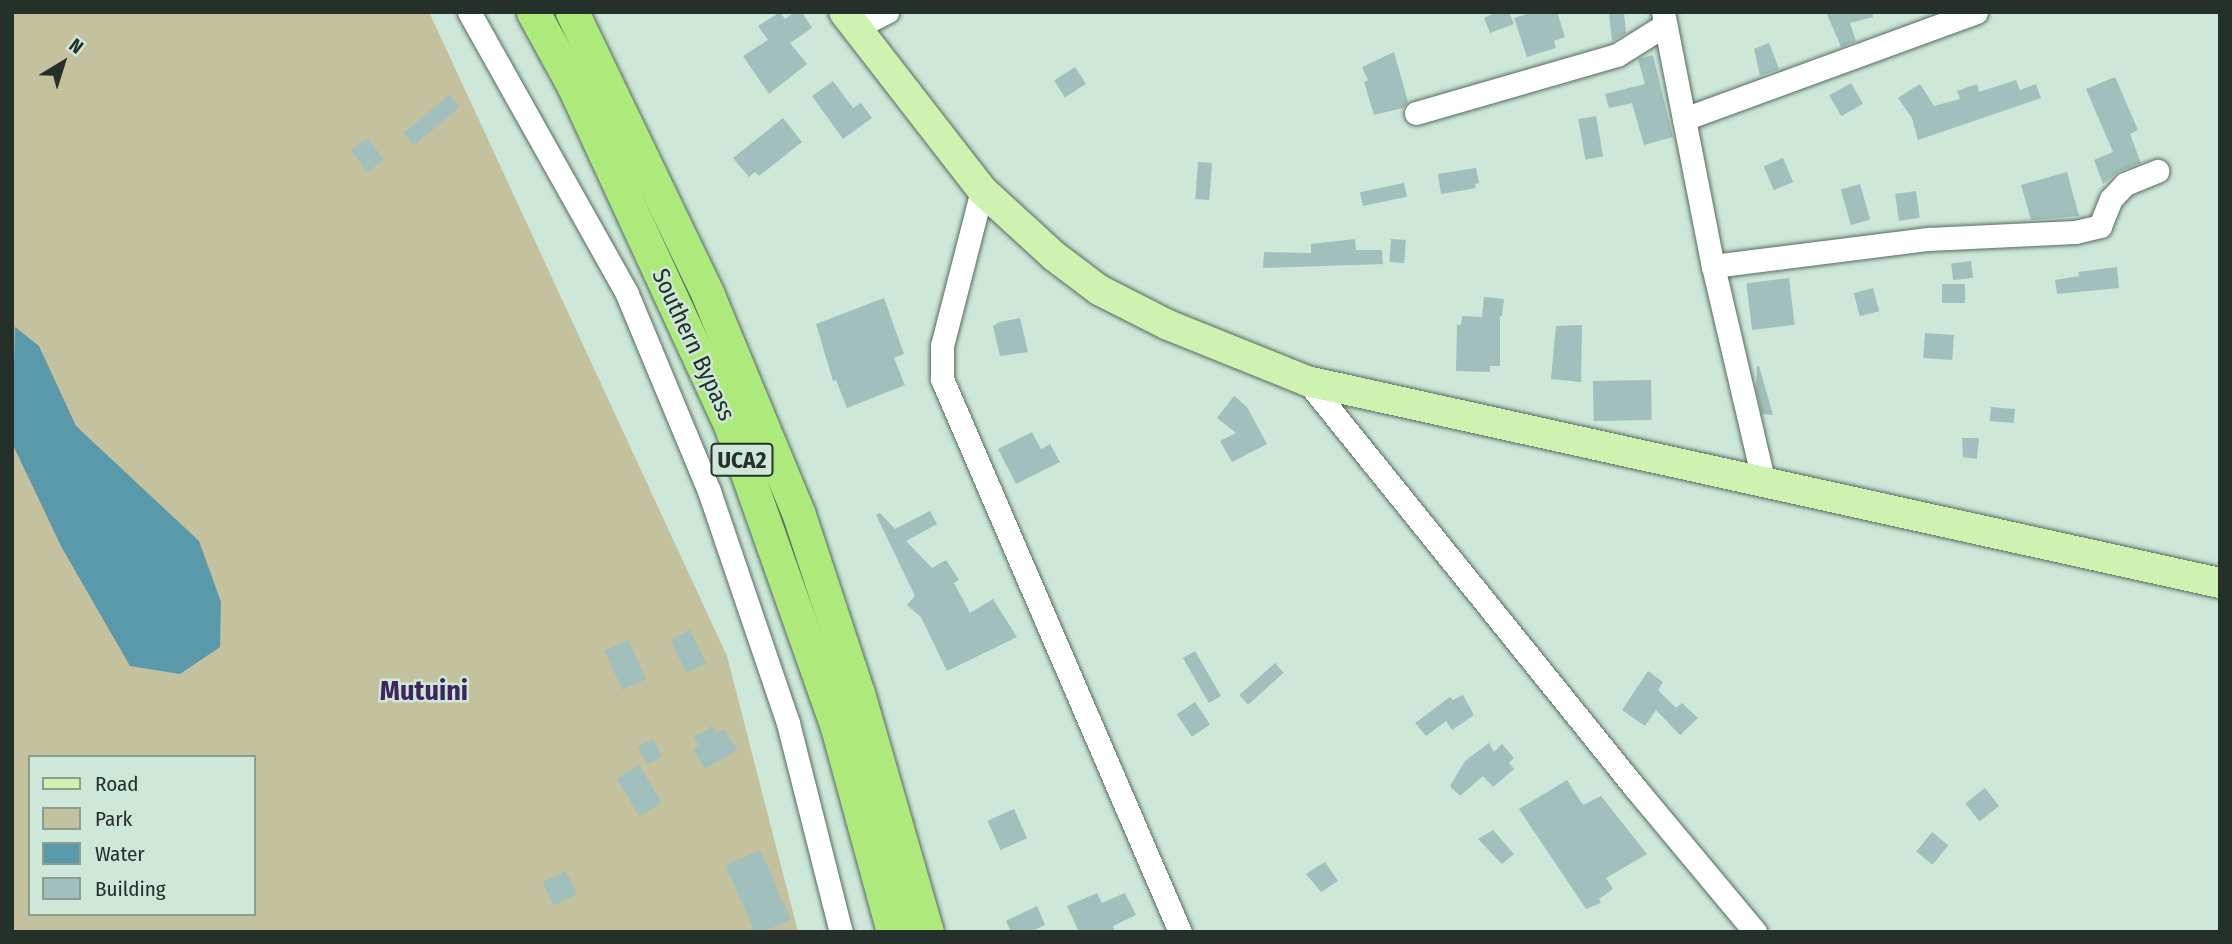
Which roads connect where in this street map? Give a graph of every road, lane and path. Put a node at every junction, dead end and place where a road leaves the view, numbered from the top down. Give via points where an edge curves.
1 (469, 12) edge
2 (533, 12) edge
3 (572, 12) edge
4 (887, 12) edge
5 (1976, 12) edge
6 (1664, 18) edge
7 (850, 20) edge
8 (1416, 113) dead end
9 (1684, 119) junction
10 (2158, 171) dead end
11 (982, 190) junction
12 (1713, 266) junction
13 (1307, 381) junction
14 (1763, 480) junction
15 (2220, 583) edge
16 (841, 932) edge
17 (893, 932) edge
18 (927, 932) edge
19 (1180, 932) edge
20 (1755, 932) edge

1 - 16 street via 627,294 709,491 788,723
2 - 17 highway, Southern Bypass / UCA2 via 574,87 729,422 836,727
3 - 18 highway, Southern Bypass / UCA2 via 708,295 799,515 858,693
4 - 7 street
5 - 9 street
6 - 8 street via 1617,55
6 - 9 street
7 - 11 main road
9 - 12 street
10 - 12 street via 2125,184 2111,199 2100,226 2075,232 1928,239
11 - 13 main road via 1099,290 1168,325
11 - 19 street via 942,346 942,379
12 - 14 street
13 - 14 main road
13 - 20 street
14 - 15 main road

